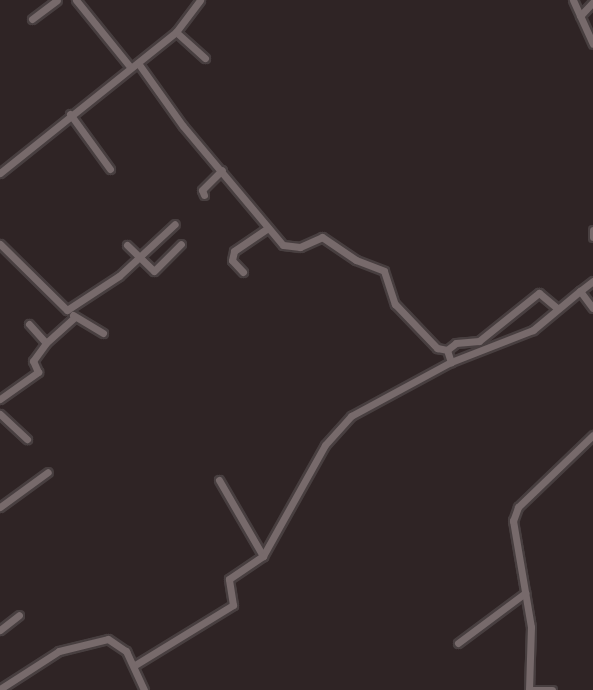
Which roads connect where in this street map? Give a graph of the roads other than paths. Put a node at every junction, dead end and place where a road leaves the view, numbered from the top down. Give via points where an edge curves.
1 (57, 0) edge
2 (76, 0) edge
3 (200, 0) edge
4 (573, 0) edge
5 (593, 2) edge
6 (580, 16) junction
7 (32, 19) dead end
8 (176, 32) junction
9 (593, 44) edge
10 (205, 58) dead end
11 (134, 66) junction
12 (71, 114) junction
13 (110, 169) dead end
14 (222, 170) junction
15 (0, 173) edge
16 (204, 195) dead end
17 (175, 223) dead end
18 (268, 228) junction
19 (593, 230) edge
20 (593, 237) edge
21 (0, 244) edge
22 (127, 244) dead end
23 (180, 244) dead end
24 (138, 256) junction
25 (243, 272) dead end
26 (593, 281) edge
27 (580, 291) junction
28 (593, 307) edge
29 (557, 308) junction
30 (66, 310) junction
31 (75, 317) junction
32 (29, 324) dead end
33 (103, 333) dead end
34 (46, 343) junction
35 (447, 350) junction
36 (451, 362) junction
37 (0, 400) edge
38 (0, 414) edge
39 (593, 435) edge
40 (27, 439) dead end
41 (48, 472) dead end
42 (219, 480) dead end
43 (0, 507) edge
44 (263, 556) junction
45 (525, 593) junction
46 (19, 615) dead end
47 (0, 630) edge
48 (458, 643) dead end
49 (135, 665) junction
50 (0, 689) edge
51 (144, 690) edge
52 (552, 690) edge

1 - 7 street
2 - 11 street
3 - 8 street
4 - 6 street
5 - 6 street
6 - 9 street
8 - 10 street
8 - 11 street
11 - 12 street
11 - 14 street
12 - 13 street
12 - 15 street
14 - 16 street via 202,190
14 - 18 street
17 - 24 street
18 - 25 street via 234,251 232,260
18 - 35 street via 287,248 323,237 356,260 384,271 395,304 437,348
19 - 20 street
21 - 30 street
22 - 24 street
23 - 24 street via 157,270
24 - 30 street via 119,276
26 - 27 street
27 - 28 street
27 - 29 street
29 - 35 street via 539,293 479,341 456,343
29 - 36 street via 533,330
30 - 31 street
31 - 33 street
31 - 34 street
32 - 34 street
34 - 37 street via 33,361 38,372
35 - 36 street
36 - 44 street via 351,416 325,445
38 - 40 street
39 - 45 street via 514,513
41 - 43 street
42 - 44 street
44 - 49 street via 229,579 233,605
45 - 48 street
45 - 52 street via 531,626 529,690
46 - 47 street
49 - 50 street via 119,643 97,639 59,651
49 - 51 street

